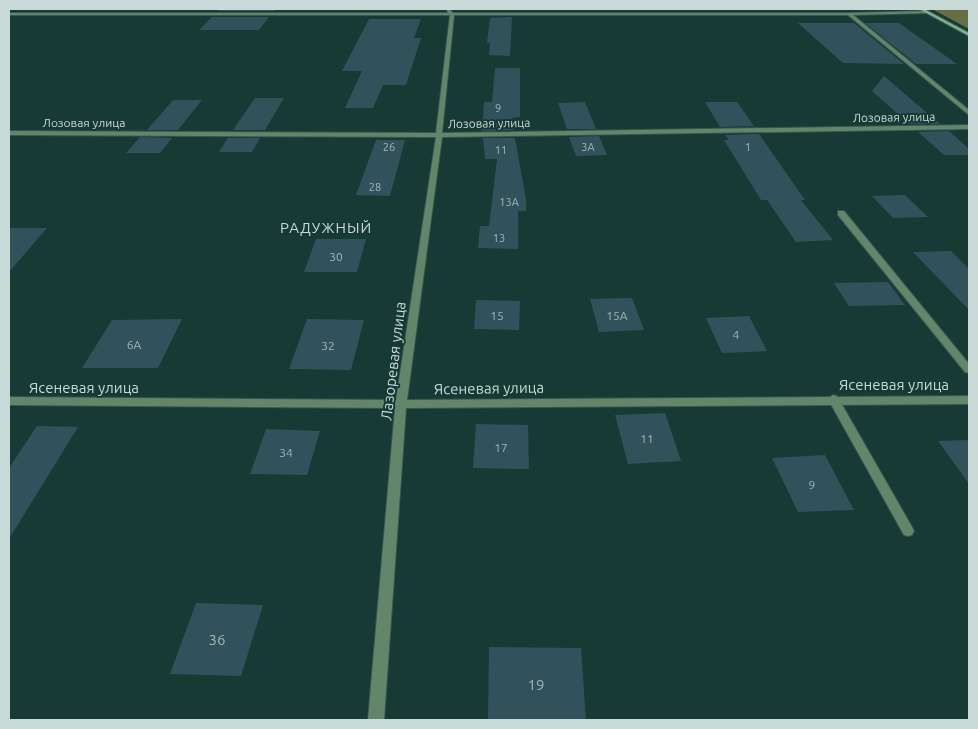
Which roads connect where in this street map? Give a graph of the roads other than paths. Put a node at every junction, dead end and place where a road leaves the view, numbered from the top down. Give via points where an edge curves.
1 (842, 9) edge
2 (922, 9) edge
3 (451, 12) edge
4 (927, 12) junction
5 (9, 14) edge
6 (850, 14) junction
7 (969, 35) edge
8 (969, 113) edge
9 (969, 127) edge
10 (9, 133) edge
11 (439, 135) junction
12 (842, 213) dead end
13 (969, 370) edge
14 (833, 399) junction
15 (969, 400) edge
16 (9, 401) edge
17 (401, 404) junction
18 (908, 531) dead end
19 (376, 720) edge

1 - 6 street
2 - 4 street
3 - 5 street
3 - 6 street
3 - 11 street, Лазоревая улица
4 - 6 street
4 - 7 street
6 - 8 street
9 - 11 street, Лозовая улица
10 - 11 street, Лозовая улица
11 - 17 street, Лазоревая улица
12 - 13 street
14 - 15 street, Ясеневая улица
14 - 17 street, Ясеневая улица
14 - 18 street
16 - 17 street, Ясеневая улица
17 - 19 street, Лазоревая улица

